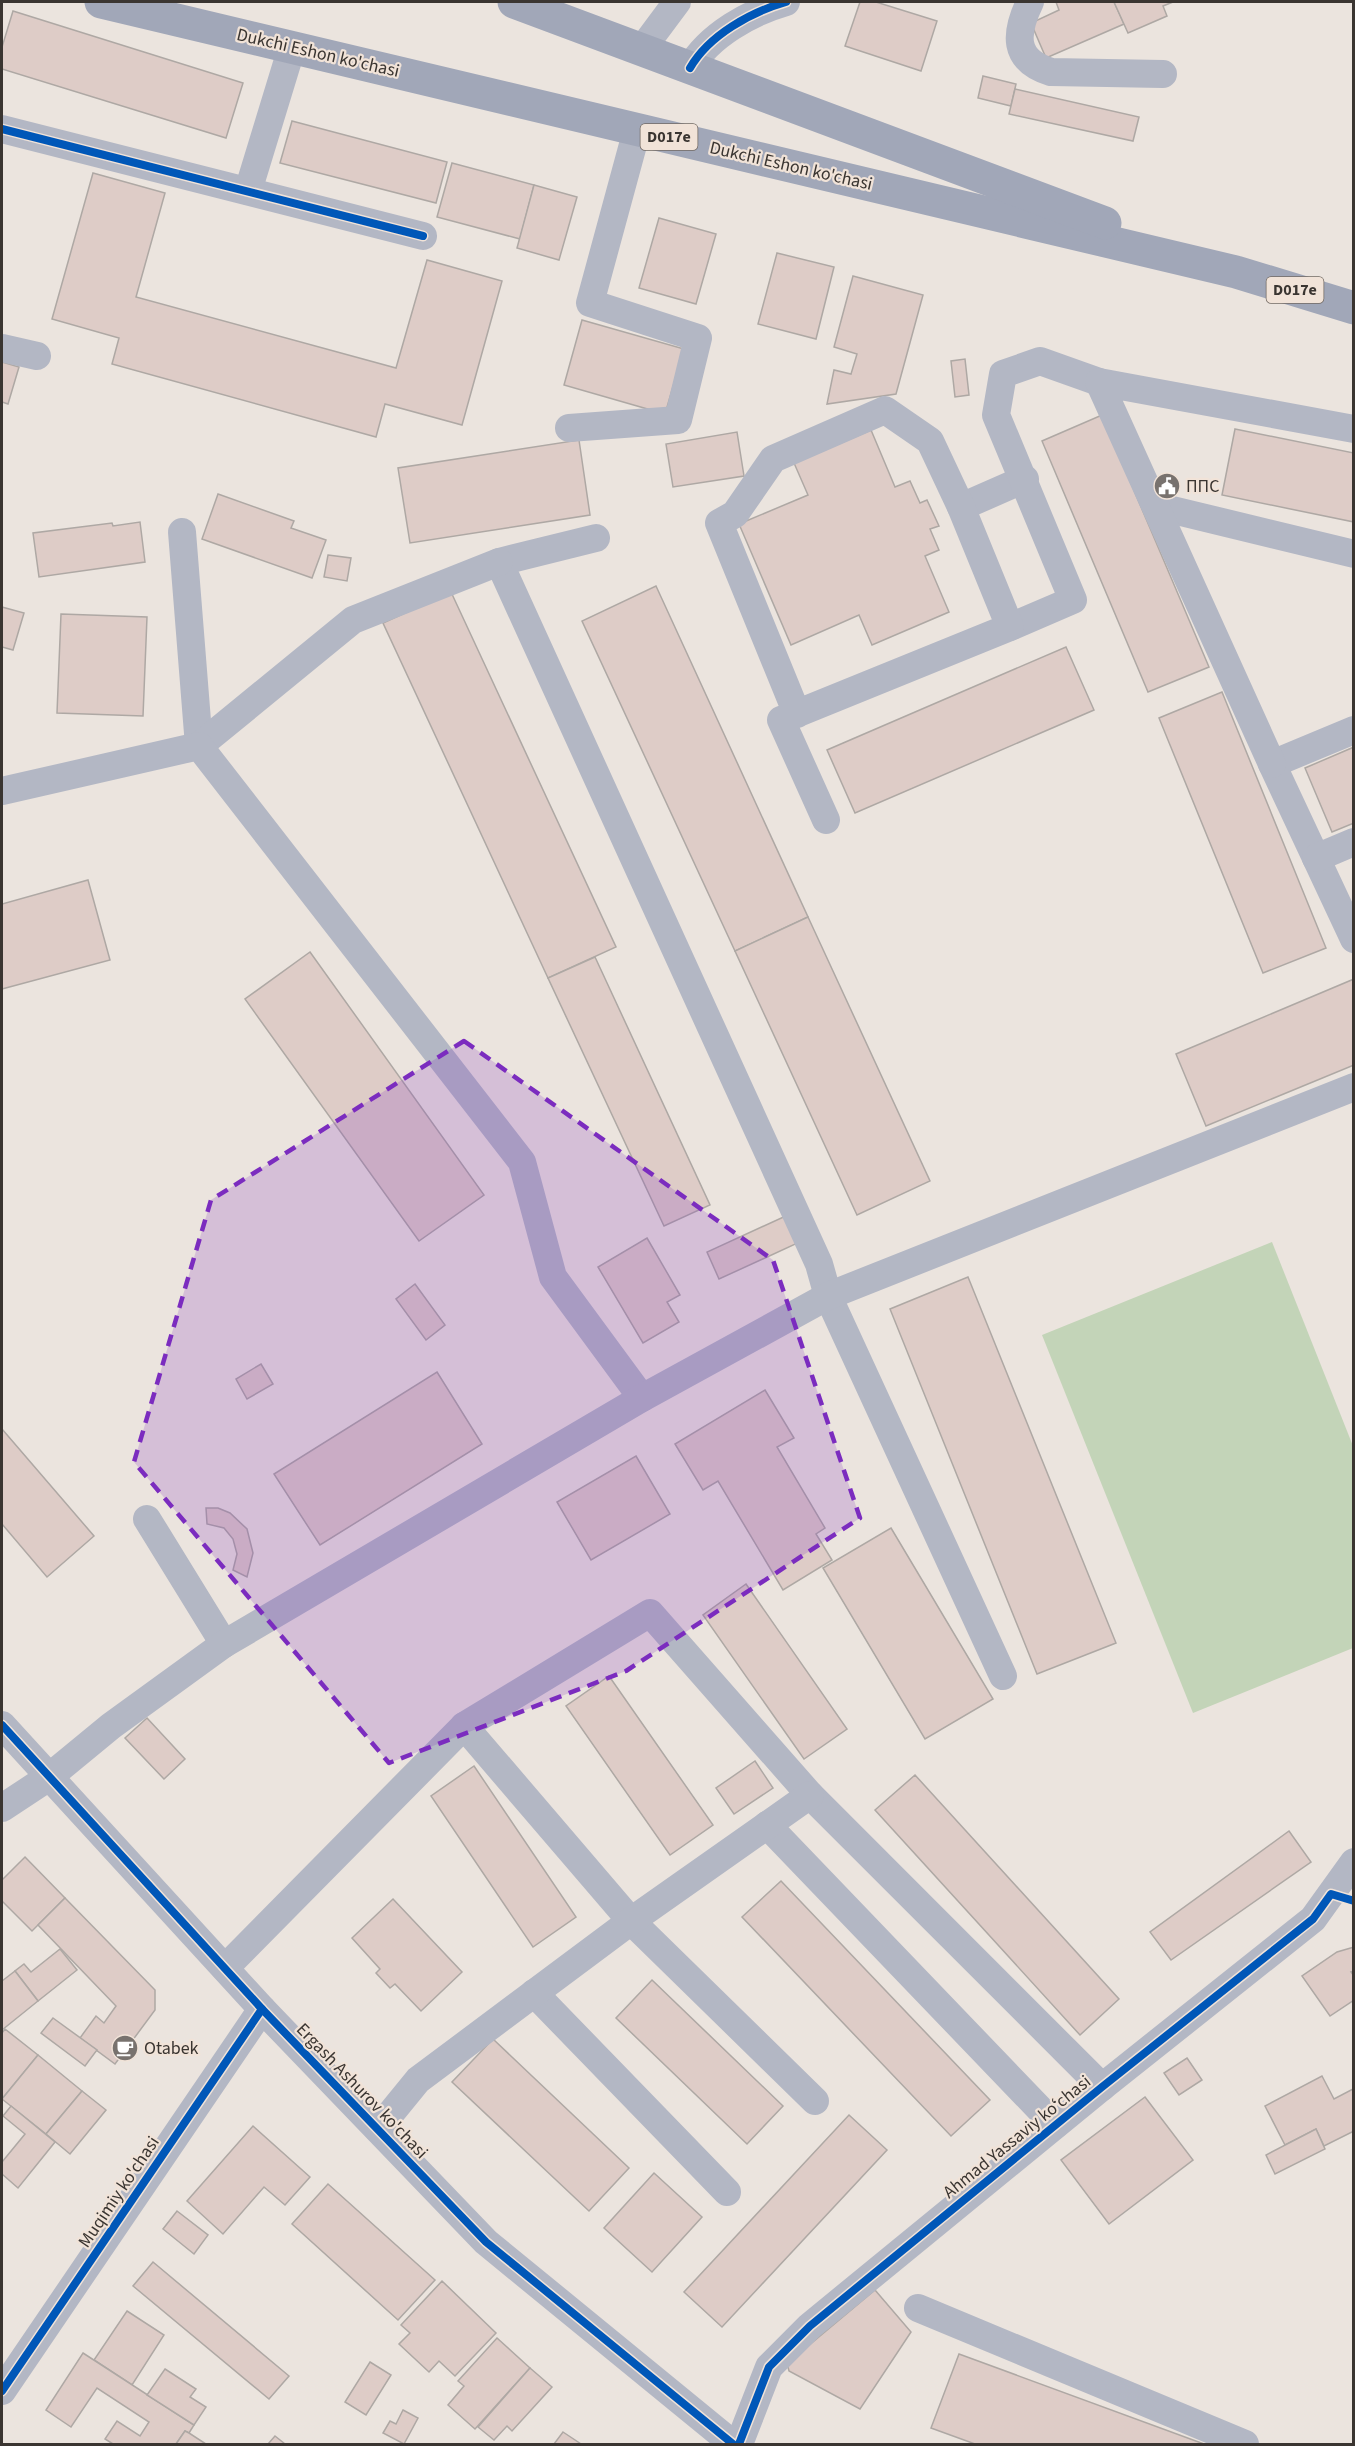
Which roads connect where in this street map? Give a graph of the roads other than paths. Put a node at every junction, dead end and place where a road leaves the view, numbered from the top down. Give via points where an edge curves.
1 (101, 2) edge
2 (514, 2) edge
3 (677, 2) edge
4 (786, 2) edge
5 (1030, 2) edge
6 (292, 47) junction
7 (642, 49) junction
8 (690, 68) junction
9 (1163, 74) dead end
10 (2, 129) edge
11 (637, 130) junction
12 (248, 191) junction
13 (423, 236) dead end
14 (1236, 272) junction
15 (1353, 308) edge
16 (2, 348) edge
17 (37, 356) dead end
18 (1099, 382) junction
19 (569, 428) dead end
20 (1353, 429) edge
21 (1024, 479) junction
22 (1156, 506) junction
23 (961, 507) junction
24 (182, 532) dead end
25 (596, 537) dead end
26 (1353, 555) edge
27 (499, 562) junction
28 (1010, 627) junction
29 (797, 714) junction
30 (1353, 730) edge
31 (199, 747) junction
32 (1272, 764) junction
33 (2, 791) edge
34 (826, 820) dead end
35 (1353, 842) edge
36 (1316, 858) junction
37 (1353, 939) edge
38 (1353, 1087) edge
39 (828, 1296) junction
40 (642, 1398) junction
41 (147, 1519) dead end
42 (224, 1644) junction
43 (1003, 1676) dead end
44 (2, 1725) edge
45 (464, 1726) junction
46 (49, 1777) junction
47 (810, 1795) junction
48 (2, 1808) edge
49 (767, 1825) junction
50 (1353, 1862) edge
51 (1342, 1898) edge
52 (631, 1921) junction
53 (225, 1968) junction
54 (534, 1993) junction
55 (262, 2009) junction
56 (1102, 2087) junction
57 (815, 2101) dead end
58 (1055, 2125) junction
59 (378, 2129) junction
60 (727, 2192) dead end
61 (918, 2308) dead end
62 (2, 2391) edge
63 (733, 2445) edge
64 (739, 2445) edge
65 (1245, 2445) edge

1 - 6 main road, Dukchi Eshon ko'chasi / D017e
2 - 7 main road, Dukchi Eshon ko'chasi / D017e
3 - 7 street
4 - 8 street via 770,6 719,36 701,49
5 - 9 street via 1020,22 1020,44 1025,57 1038,68 1051,72
6 - 11 main road, Dukchi Eshon ko'chasi / D017e
6 - 12 street
7 - 8 main road, Dukchi Eshon ko'chasi / D017e
8 - 14 main road, Dukchi Eshon ko'chasi / D017e
10 - 12 street
11 - 14 main road, Dukchi Eshon ko'chasi / D017e
11 - 19 street via 590,303 698,338 678,420
12 - 13 street
14 - 15 main road, Dukchi Eshon ko'chasi / D017e
16 - 17 street
18 - 20 street
18 - 21 street via 1040,361 1003,374 996,415
18 - 22 street
21 - 23 street
21 - 28 street via 1073,600
22 - 26 street
22 - 32 street
23 - 28 street
23 - 29 street via 930,441 885,410 773,459 735,514 719,524
24 - 31 street
25 - 27 street
27 - 31 street via 353,620
27 - 39 street via 819,1264
28 - 29 street
29 - 34 street via 781,720
30 - 32 street
31 - 33 street
31 - 40 street via 522,1162 553,1277
32 - 36 street
35 - 36 street
36 - 37 street
38 - 39 street
39 - 40 street
39 - 43 street
40 - 42 street
41 - 42 street
42 - 46 street via 111,1726
44 - 46 street, Ergash Ashurov ko'chasi
45 - 47 street via 650,1613
45 - 52 street
45 - 53 street
46 - 48 street
46 - 53 street, Ergash Ashurov ko'chasi
47 - 49 street
47 - 56 street
49 - 52 street
49 - 58 street
50 - 51 street, Ahmad Yassaviy koʻchasi
51 - 56 street, Ahmad Yassaviy koʻchasi
52 - 54 street
52 - 57 street
53 - 55 street, Ergash Ashurov ko'chasi
54 - 59 street via 418,2080
54 - 60 street
55 - 59 street, Ergash Ashurov ko'chasi
55 - 62 street, Muqimiy ko'chasi
56 - 58 street, Ahmad Yassaviy koʻchasi
58 - 64 street, Ahmad Yassaviy koʻchasi via 810,2326 769,2367
59 - 63 street, Ergash Ashurov ko'chasi via 486,2242
61 - 65 street

